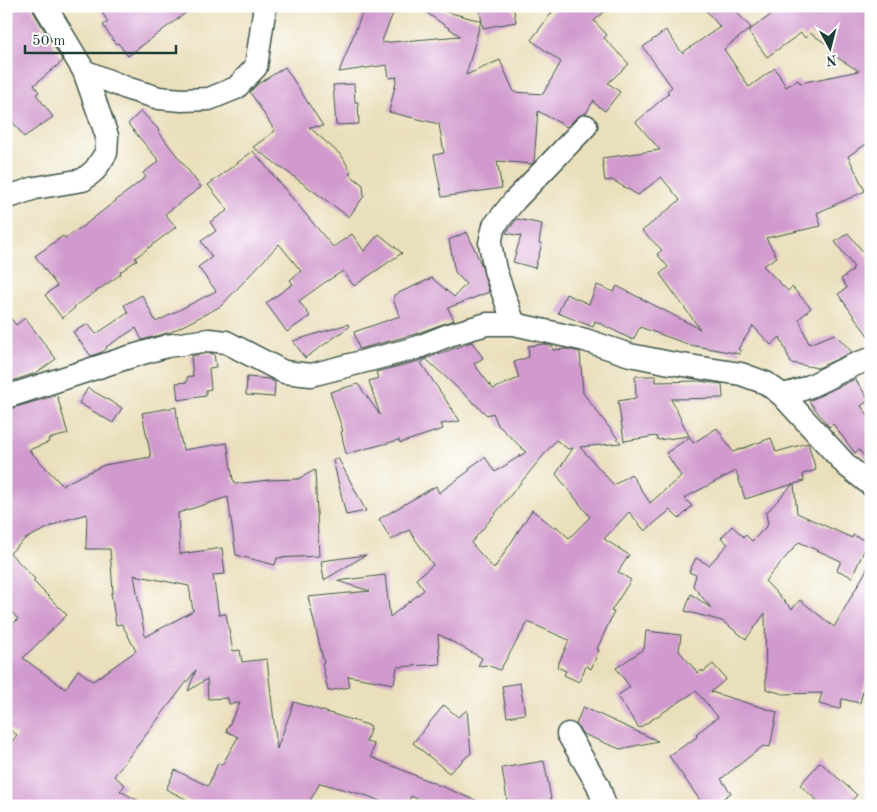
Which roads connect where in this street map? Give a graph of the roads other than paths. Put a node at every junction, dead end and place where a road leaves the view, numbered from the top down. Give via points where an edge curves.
1 (45, 6) edge
2 (265, 6) edge
3 (84, 71) junction
4 (586, 126) dead end
5 (6, 198) edge
6 (514, 324) junction
7 (871, 359) edge
8 (782, 395) junction
9 (6, 397) edge
10 (871, 484) edge
11 (568, 734) dead end
12 (604, 806) edge

1 - 3 street
2 - 3 street via 256,67 236,88 209,99 159,98
3 - 5 street via 107,136 106,153 95,170 83,180 35,188
4 - 6 street via 494,226 490,244 495,270
6 - 8 street via 670,363 741,374 766,383
6 - 9 street via 487,324 397,353 311,375 284,372 226,342 192,342 129,356
7 - 8 street
8 - 10 street via 847,466
11 - 12 street via 598,786

